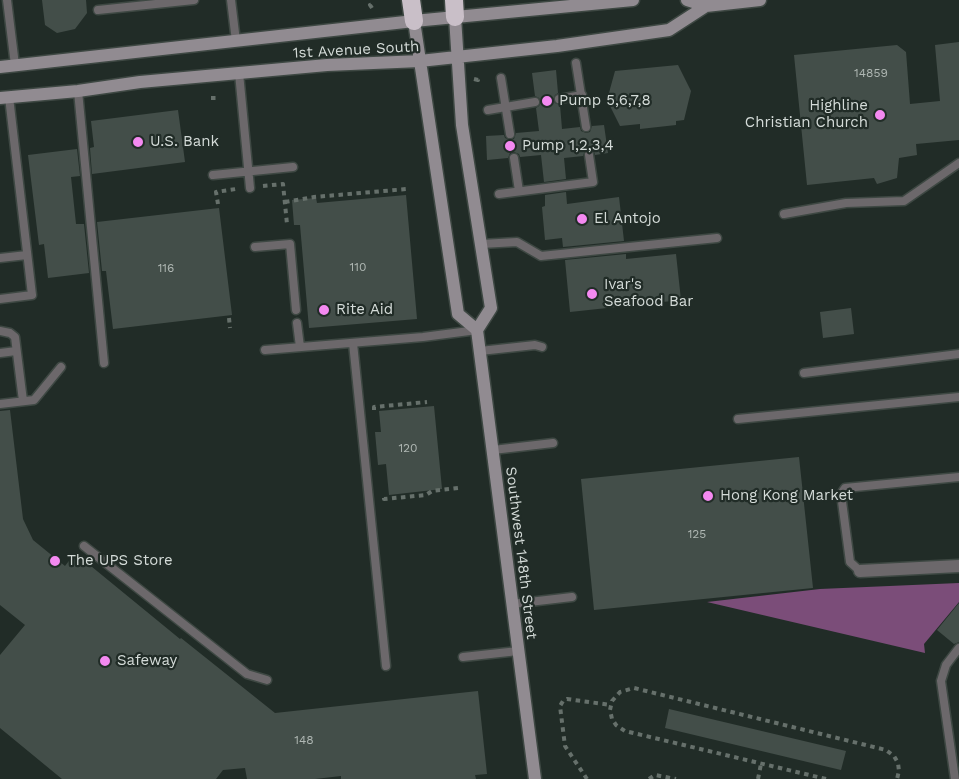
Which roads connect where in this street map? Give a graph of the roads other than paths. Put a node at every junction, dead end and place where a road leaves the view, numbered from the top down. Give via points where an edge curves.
1 (7, 0) edge
2 (194, 0) edge
3 (231, 0) edge
4 (411, 0) edge
5 (633, 0) edge
6 (687, 0) edge
7 (760, 0) edge
8 (603, 2) edge
9 (722, 2) edge
10 (547, 4) edge
11 (706, 6) junction
12 (455, 8) edge
13 (98, 10) dead end
14 (414, 21) junction
15 (236, 41) junction
16 (458, 57) junction
17 (420, 61) junction
18 (576, 63) dead end
19 (15, 65) junction
20 (0, 67) edge
21 (239, 73) junction
22 (501, 78) dead end
23 (78, 91) junction
24 (582, 95) junction
25 (5, 97) edge
26 (559, 99) dead end
27 (535, 102) dead end
28 (506, 107) junction
29 (488, 110) dead end
30 (586, 127) dead end
31 (510, 134) dead end
32 (589, 155) dead end
33 (514, 158) dead end
34 (959, 163) edge
35 (294, 168) dead end
36 (248, 171) junction
37 (213, 175) dead end
38 (250, 188) dead end
39 (519, 191) junction
40 (499, 194) dead end
41 (784, 214) dead end
42 (717, 238) dead end
43 (481, 244) junction
44 (255, 247) dead end
45 (27, 255) junction
46 (0, 258) edge
47 (0, 299) edge
48 (296, 310) dead end
49 (297, 323) dead end
50 (477, 330) junction
51 (0, 331) edge
52 (353, 343) junction
53 (300, 347) junction
54 (542, 347) dead end
55 (265, 350) dead end
56 (16, 351) junction
57 (480, 351) junction
58 (0, 353) edge
59 (959, 354) edge
60 (104, 363) dead end
61 (61, 367) dead end
62 (804, 373) dead end
63 (959, 397) edge
64 (22, 401) junction
65 (0, 404) edge
66 (738, 419) dead end
67 (553, 443) dead end
68 (493, 450) junction
69 (959, 477) edge
70 (84, 546) dead end
71 (959, 566) edge
72 (860, 571) joint
73 (572, 597) dead end
74 (512, 604) junction
75 (959, 648) edge
76 (518, 651) junction
77 (463, 657) dead end
78 (386, 666) dead end
79 (267, 680) dead end
80 (535, 779) edge
81 (955, 779) edge

1 - 19 lane
2 - 13 lane
3 - 15 lane
4 - 14 highway
5 - 8 main road, 1st Avenue South
6 - 11 main road, 1st Avenue South
7 - 9 main road, 1st Avenue South
8 - 10 main road, 1st Avenue South
9 - 11 main road, 1st Avenue South
10 - 12 main road, 1st Avenue South
11 - 16 main road, 1st Avenue South via 669,30
12 - 14 main road, 1st Avenue South
12 - 16 main road
14 - 15 main road, 1st Avenue South
14 - 17 main road
15 - 19 main road, 1st Avenue South
16 - 17 main road, 1st Avenue South
16 - 43 main road via 462,125
17 - 21 main road, 1st Avenue South
17 - 50 main road via 458,314
18 - 24 lane
19 - 20 main road, 1st Avenue South
21 - 23 main road, 1st Avenue South
21 - 36 lane
22 - 28 lane
23 - 25 main road, 1st Avenue South
23 - 60 lane
24 - 26 lane
24 - 30 lane
25 - 45 lane
27 - 28 lane
28 - 29 lane
28 - 31 lane
32 - 39 lane via 592,183
33 - 39 lane
34 - 41 lane via 904,201 846,203
35 - 36 lane
36 - 37 lane
36 - 38 lane
39 - 40 lane
42 - 43 lane via 541,256 517,242
43 - 50 main road via 491,308
44 - 48 lane via 290,244
45 - 46 lane
45 - 47 lane via 32,295
49 - 53 lane
50 - 52 lane
50 - 57 main road, Southwest 148th Street
51 - 56 lane via 15,338
52 - 53 lane
52 - 78 lane
53 - 55 lane
54 - 57 lane
56 - 58 lane
56 - 64 lane
57 - 68 main road, Southwest 148th Street
59 - 62 lane
61 - 64 lane via 34,400
63 - 66 lane
64 - 65 lane
67 - 68 lane
68 - 74 main road, Southwest 148th Street
69 - 72 lane via 845,488 841,494 850,562
70 - 79 lane via 247,674
71 - 72 street
73 - 74 lane
74 - 76 main road, Southwest 148th Street
75 - 81 lane via 946,665 941,681
76 - 77 lane
76 - 80 main road, Southwest 148th Street

